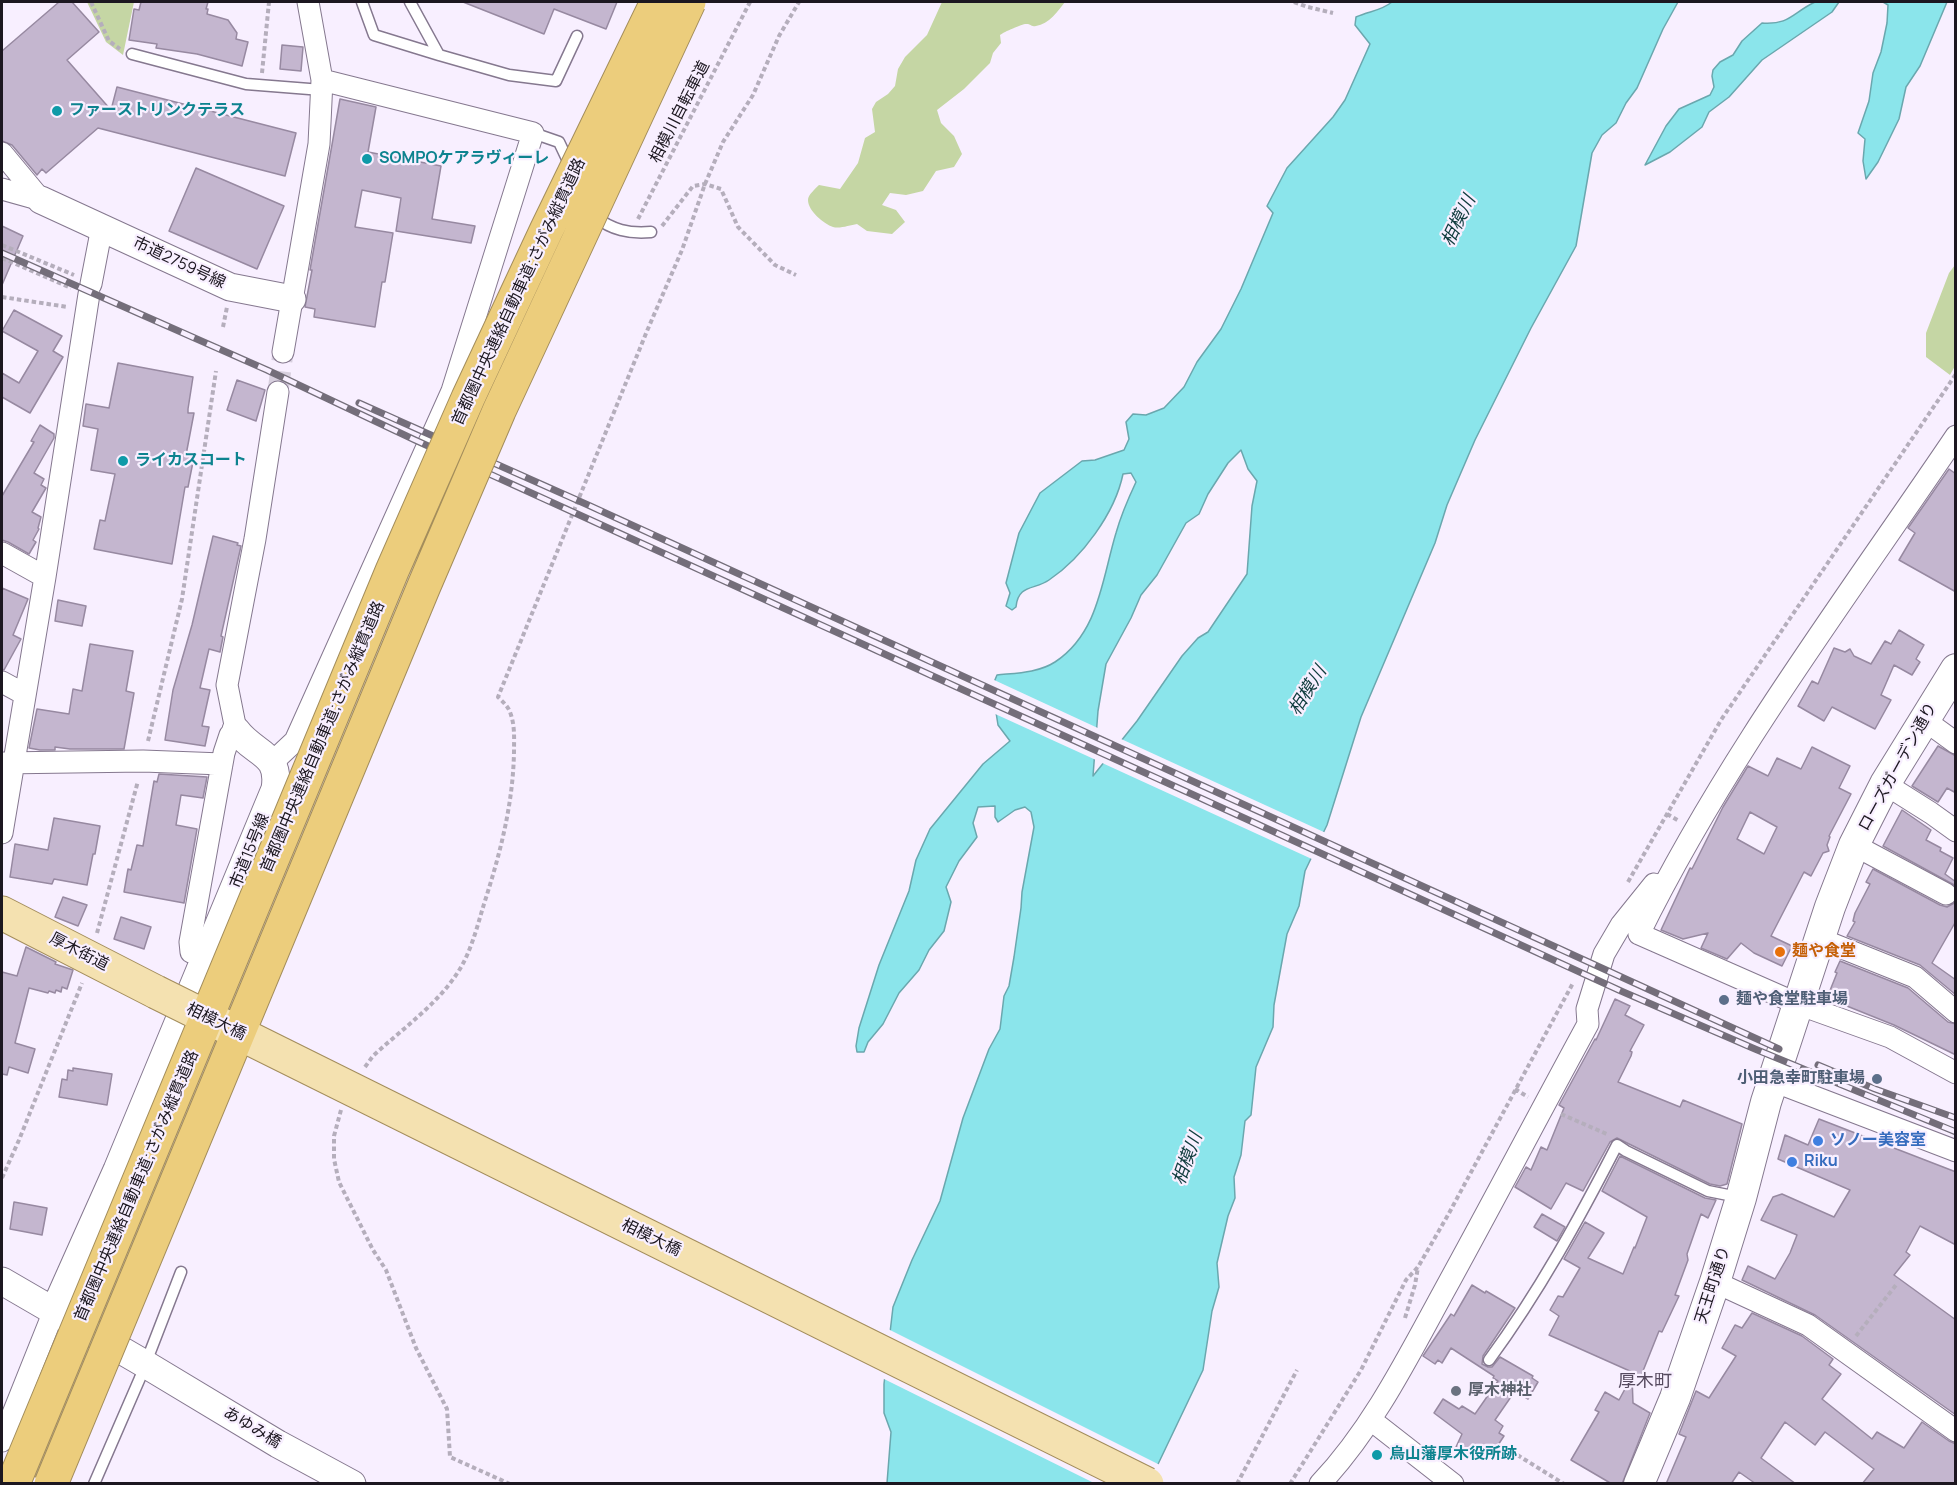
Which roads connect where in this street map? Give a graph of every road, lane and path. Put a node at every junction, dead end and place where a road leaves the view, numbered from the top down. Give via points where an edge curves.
1 (91, 2) edge
2 (269, 2) edge
3 (308, 2) edge
4 (362, 2) edge
5 (410, 2) edge
6 (641, 2) edge
7 (657, 2) edge
8 (689, 2) edge
9 (708, 2) edge
10 (750, 2) edge
11 (799, 2) edge
12 (1294, 2) edge
13 (1332, 13) dead end
14 (577, 36) dead end
15 (132, 54) joint
16 (439, 55) junction
17 (322, 85) junction
18 (260, 86) junction
19 (532, 133) junction
20 (4, 165) edge
21 (705, 184) junction
22 (2, 189) edge
23 (41, 200) junction
24 (102, 227) junction
25 (546, 231) junction
26 (651, 232) joint
27 (631, 233) junction
28 (2, 245) edge
29 (2, 258) edge
30 (796, 274) dead end
31 (89, 293) junction
32 (2, 297) edge
33 (292, 299) junction
34 (283, 352) tunnel mouth
35 (216, 371) dead end
36 (278, 392) tunnel mouth
37 (500, 411) junction
38 (1956, 435) edge
39 (2, 553) edge
40 (45, 577) junction
41 (1956, 669) edge
42 (2, 682) edge
43 (24, 694) junction
44 (1923, 719) junction
45 (236, 730) junction
46 (1956, 743) edge
47 (143, 761) junction
48 (8, 763) edge
49 (222, 764) junction
50 (274, 764) junction
51 (1884, 784) junction
52 (1956, 831) edge
53 (2, 833) edge
54 (1854, 845) junction
55 (1668, 877) junction
56 (1946, 894) dead end
57 (2, 913) edge
58 (1820, 939) junction
59 (94, 942) dead end
60 (191, 952) dead end
61 (82, 982) dead end
62 (156, 992) joint
63 (1798, 1004) junction
64 (1956, 1012) edge
65 (361, 1072) dead end
66 (1956, 1073) edge
67 (1773, 1081) junction
68 (342, 1108) dead end
69 (1558, 1112) dead end
70 (1617, 1145) junction
71 (1956, 1151) edge
72 (2, 1178) edge
73 (1741, 1198) junction
74 (182, 1272) dead end
75 (2, 1281) edge
76 (1715, 1282) junction
77 (1896, 1285) dead end
78 (54, 1311) junction
79 (1843, 1352) junction
80 (1489, 1360) dead end
81 (150, 1367) junction
82 (1297, 1370) dead end
83 (1371, 1420) junction
84 (1328, 1424) dead end
85 (1956, 1431) edge
86 (2, 1441) edge
87 (1511, 1451) dead end
88 (13, 1484) edge
89 (51, 1484) edge
90 (94, 1484) edge
91 (352, 1484) edge
92 (510, 1484) edge
93 (1147, 1484) edge
94 (1237, 1484) edge
95 (1290, 1484) edge
96 (1320, 1484) edge
97 (1453, 1484) edge
98 (1564, 1484) edge
99 (1639, 1484) edge

1 - 15 path via 109,41
2 - 18 path
3 - 17 street
4 - 16 lane via 374,35
5 - 16 lane
6 - 25 highway, bridge
7 - 25 highway, 首都圏中央連絡自動車道;さがみ縦貫道路, bridge
8 - 37 highway, 首都圏中央連絡自動車道;さがみ縦貫道路, bridge
9 - 37 highway, bridge via 559,303
10 - 27 path, 相模川自転車道
11 - 21 path via 753,95 723,142
12 - 13 path
14 - 16 lane via 556,81 509,75
15 - 18 lane
17 - 18 lane
17 - 19 street
17 - 33 street via 319,144
19 - 27 lane via 559,142 568,161 570,191 577,202 602,222
19 - 50 street via 452,391 295,741
20 - 23 street
21 - 26 path via 693,186 663,225
21 - 30 path via 721,189 738,227 775,266
21 - 65 path via 682,250 498,697 512,715 514,769 500,853 473,940 438,999
22 - 23 street
23 - 24 street, 市道2759号線
24 - 31 street
24 - 33 street, 市道2759号線 via 230,287
25 - 88 highway, 首都圏中央連絡自動車道;さがみ縦貫道路, bridge via 392,571
26 - 27 lane
28 - 31 path
29 - 31 path
31 - 32 path
31 - 40 street
33 - 34 street
35 - 47 path via 182,599
36 - 45 street via 227,685
37 - 89 highway, 首都圏中央連絡自動車道;さがみ縦貫道路, bridge
38 - 55 street via 1776,698
39 - 40 street
40 - 43 street
41 - 44 main road, ローズガーデン通り
42 - 43 street
43 - 48 street
44 - 46 street
44 - 51 main road, ローズガーデン通り
45 - 49 street via 230,735
45 - 50 street
47 - 48 street
47 - 49 street
47 - 59 path
48 - 53 street
49 - 60 street
50 - 78 street, 市道15号線 via 275,789 117,1170
51 - 52 street
51 - 54 main road, ローズガーデン通り
54 - 56 street
54 - 58 main road, ローズガーデン通り
55 - 63 street via 1640,934
55 - 83 street via 1657,881 1613,937 1587,1009 1588,1024
57 - 62 main road, 厚木街道
58 - 63 main road, ローズガーデン通り
58 - 64 street via 1914,977
61 - 72 path
62 - 93 main road, 相模大橋, bridge
63 - 66 street via 1890,1037
63 - 67 main road, ローズガーデン通り
67 - 71 street
67 - 73 main road, 天王町通り
68 - 92 path via 334,1136 339,1182 386,1270 416,1348 447,1409 450,1457
69 - 70 path via 1608,1134
70 - 73 lane via 1708,1191
70 - 80 lane via 1521,1317
73 - 76 main road, 天王町通り
74 - 81 lane
75 - 78 street, あゆみ橋
76 - 79 street via 1808,1325
76 - 99 main road, 天王町通り via 1675,1398
77 - 79 path
78 - 81 street, あゆみ橋
78 - 86 street
79 - 85 street
81 - 90 lane
81 - 91 street, あゆみ橋
82 - 94 path
83 - 96 street
83 - 97 street
84 - 95 path
87 - 98 path

